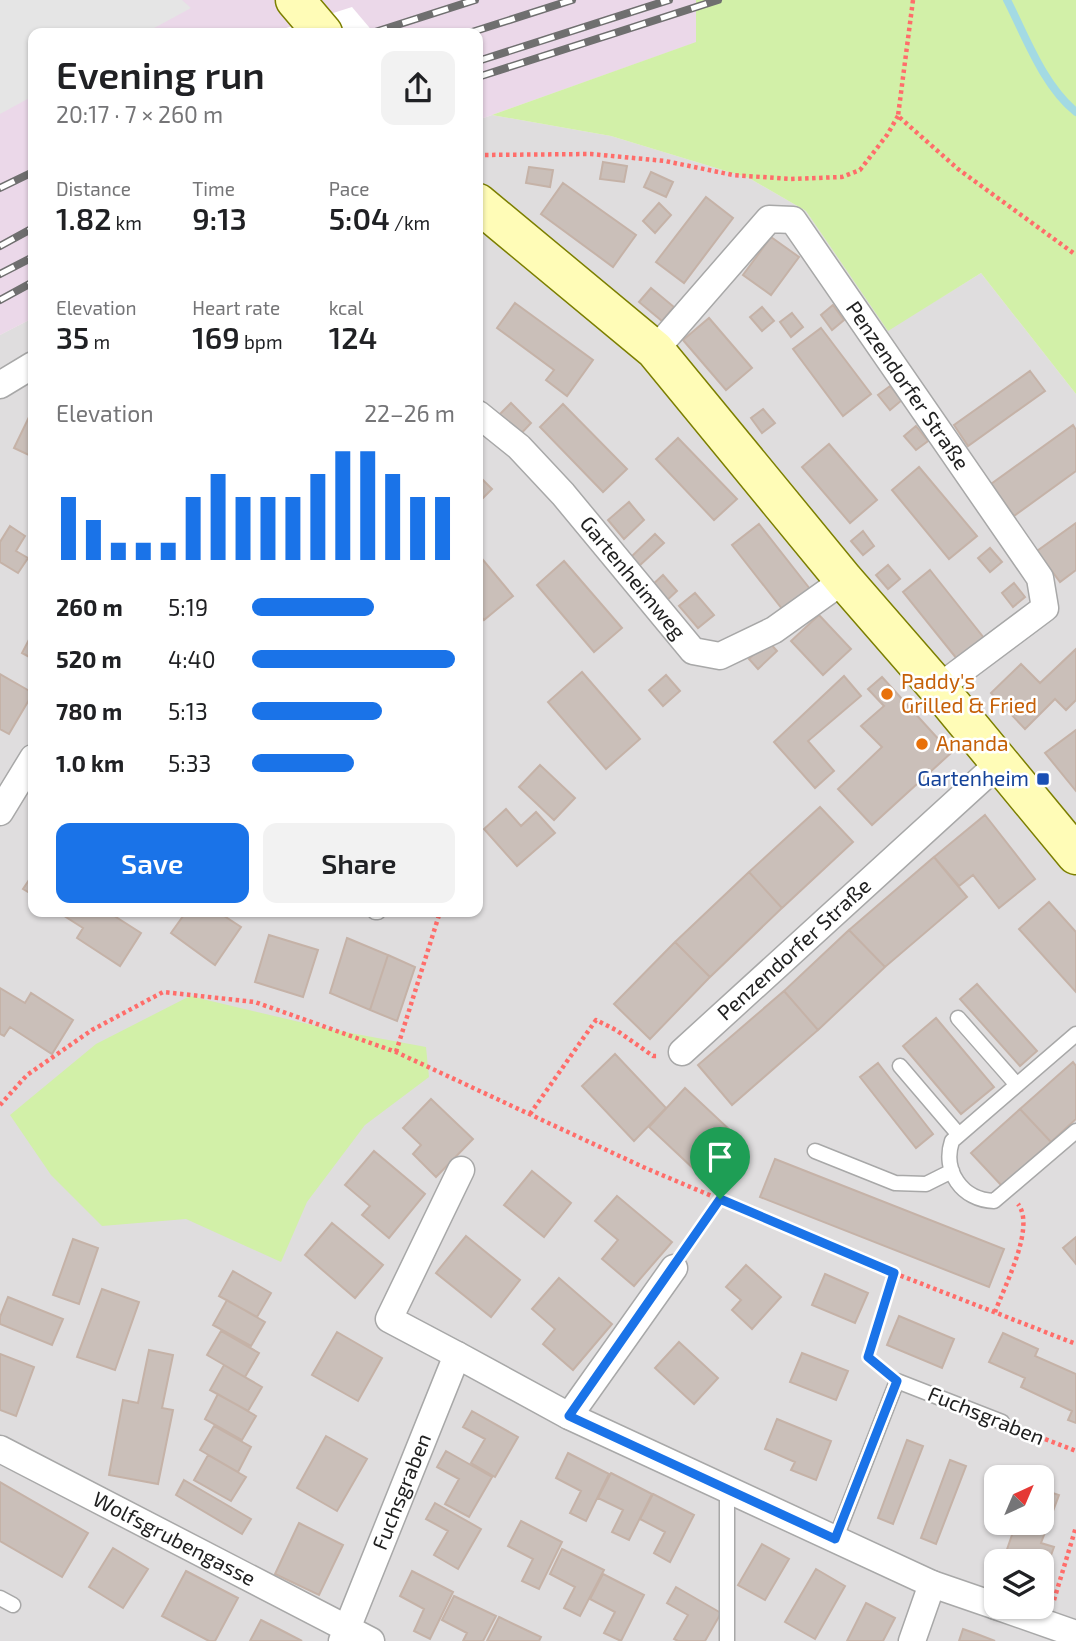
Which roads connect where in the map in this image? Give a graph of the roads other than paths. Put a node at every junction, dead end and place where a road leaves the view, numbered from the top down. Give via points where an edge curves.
1 (295, 0) edge
2 (319, 28) edge
3 (483, 207) edge
4 (656, 350) junction
5 (28, 368) edge
6 (0, 385) edge
7 (483, 418) edge
8 (844, 580) junction
9 (938, 688) junction
10 (999, 763) junction
11 (28, 766) edge
12 (0, 812) edge
13 (1076, 855) edge
14 (958, 1018) dead end
15 (1076, 1034) edge
16 (682, 1052) road end
17 (900, 1066) dead end
18 (1017, 1085) junction
19 (1076, 1131) edge
20 (960, 1135) junction
21 (814, 1151) dead end
22 (461, 1170) dead end
23 (952, 1171) junction
24 (674, 1268) road end
25 (457, 1355) junction
26 (569, 1416) junction
27 (1002, 1422) road end
28 (0, 1449) edge
29 (727, 1489) junction
30 (835, 1539) junction
31 (932, 1584) junction
32 (984, 1602) edge
33 (1032, 1619) edge
34 (1076, 1634) edge
35 (354, 1637) edge
36 (727, 1641) edge
37 (912, 1641) edge

1 - 2 main road
3 - 4 main road
4 - 8 main road
4 - 9 street, Penzendorfer Straße via 768,219 793,220 1040,578 1045,608
5 - 6 street
7 - 8 street, Gartenheimweg via 519,447 563,494 693,651 720,656 774,630
8 - 9 main road
9 - 10 main road
10 - 13 main road
10 - 16 street, Penzendorfer Straße
11 - 12 street
14 - 18 lane
15 - 18 lane
17 - 20 lane
18 - 20 lane
19 - 23 lane via 994,1201 980,1201 955,1182
20 - 23 lane via 952,1141 948,1156
21 - 23 lane via 895,1183 926,1184
22 - 25 street via 389,1319
24 - 26 street
25 - 26 street
25 - 35 street, Fuchsgraben
26 - 29 street
27 - 30 lane, Fuchsgraben via 897,1381
28 - 35 street, Wolfsgrubengasse
29 - 30 street
29 - 36 lane
30 - 31 street
31 - 32 street
31 - 37 street
33 - 34 street

